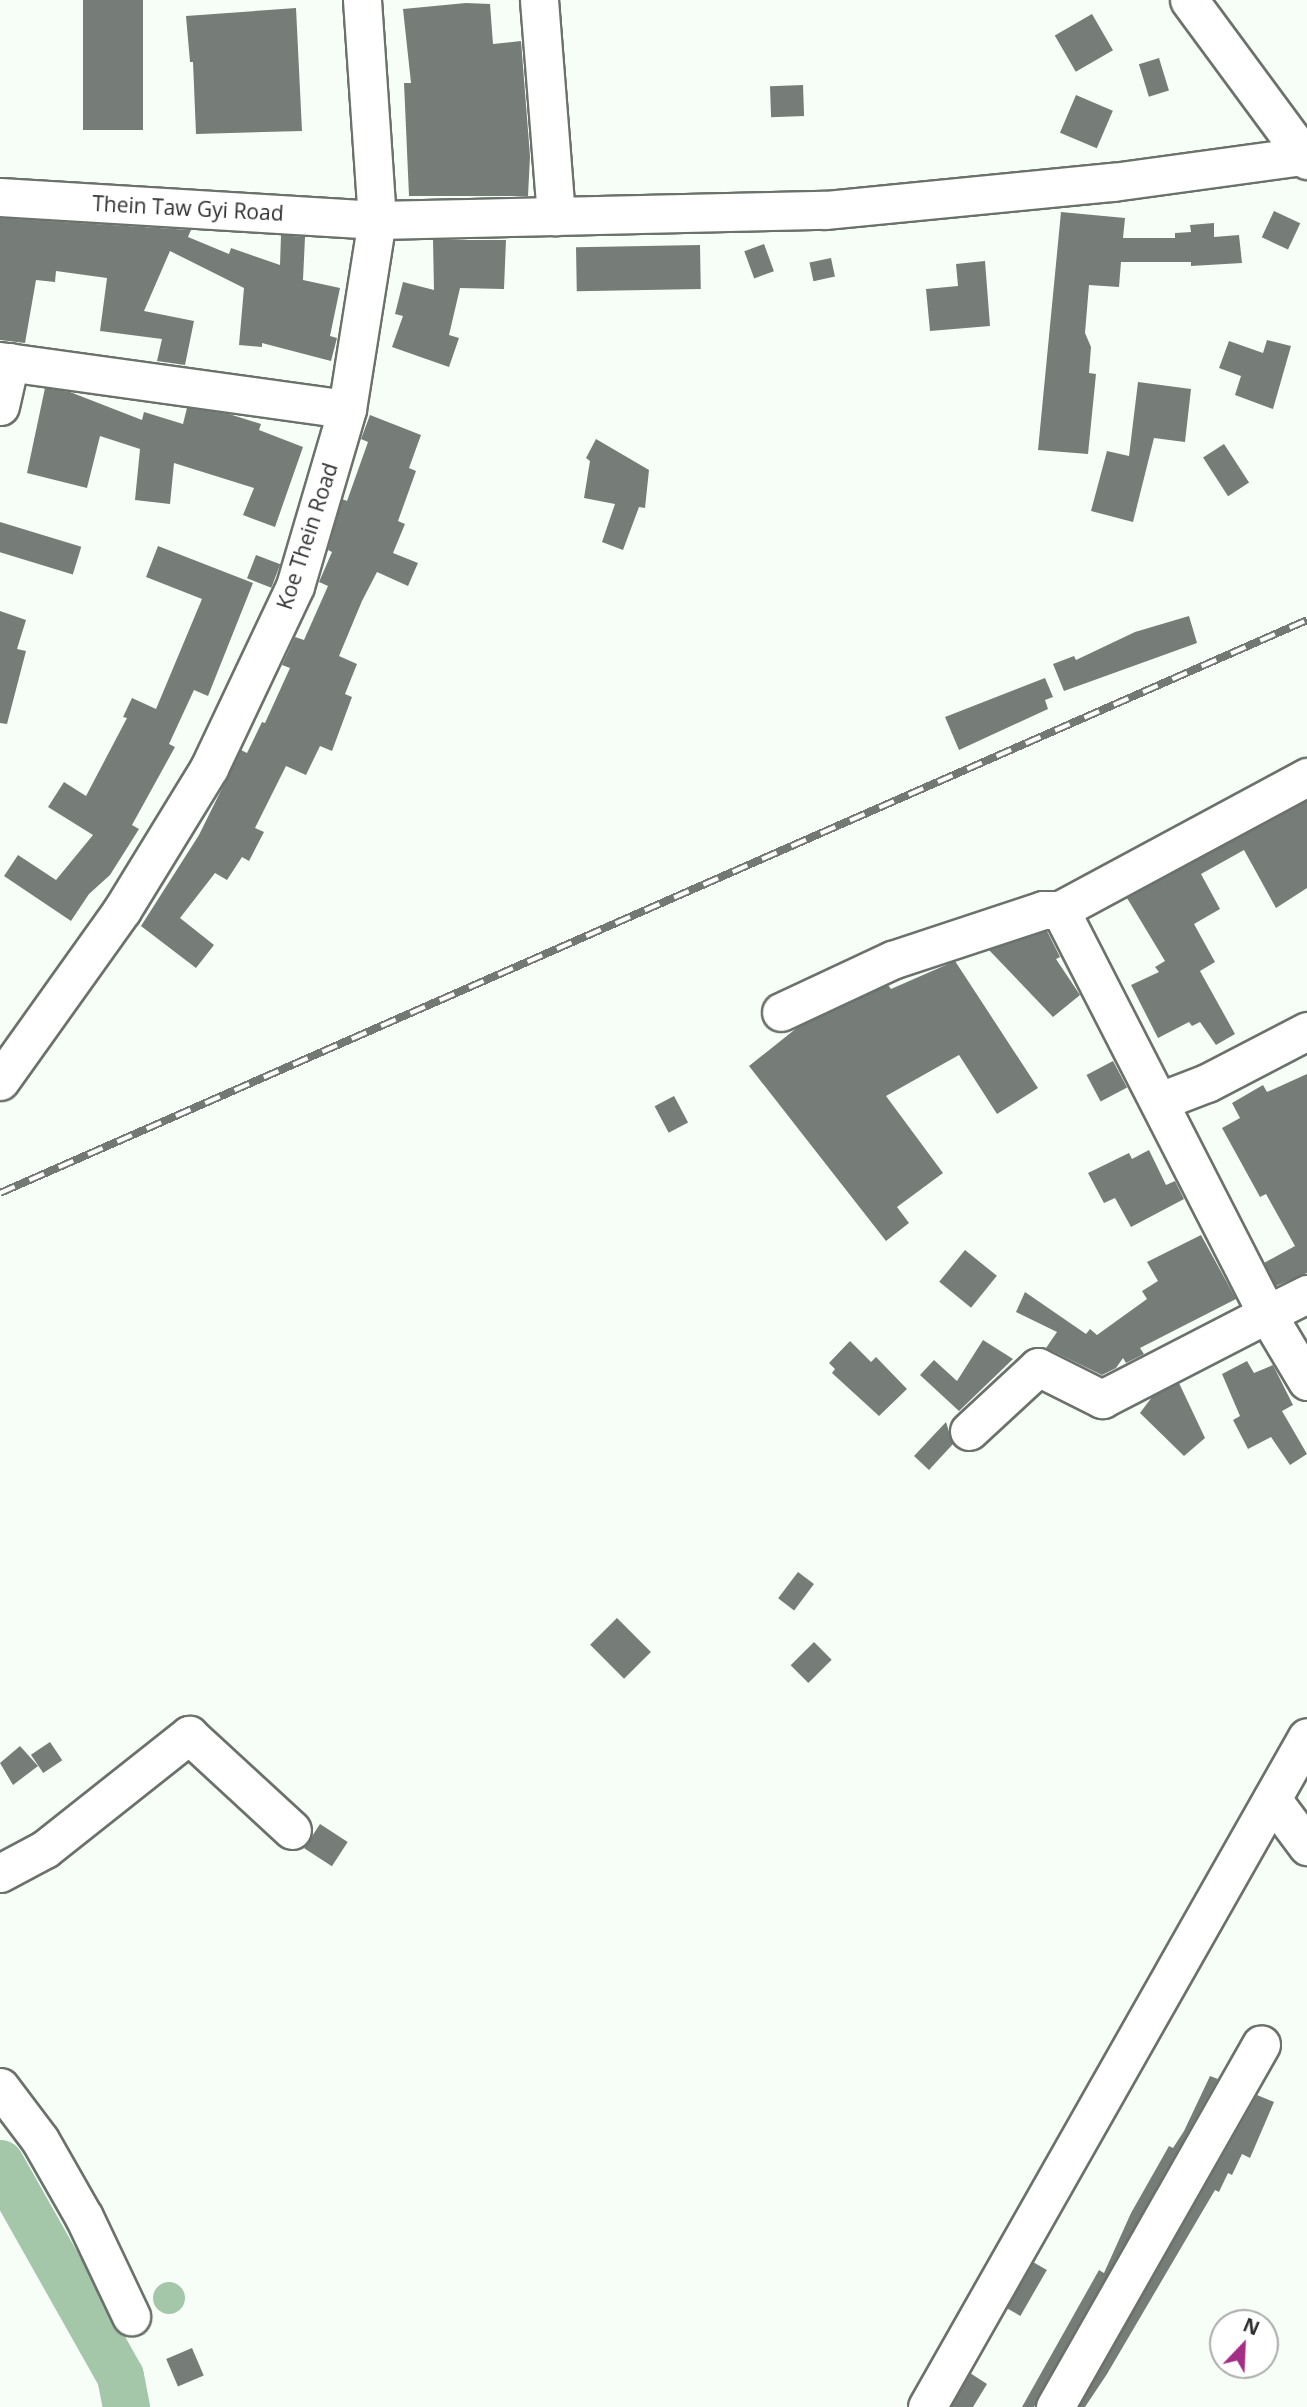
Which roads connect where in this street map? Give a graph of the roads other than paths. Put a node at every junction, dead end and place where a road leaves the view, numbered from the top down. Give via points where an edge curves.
1 (362, 0) edge
2 (539, 0) edge
3 (1189, 0) edge
4 (1306, 158) edge
5 (0, 197) edge
6 (556, 216) junction
7 (377, 220) junction
8 (5, 362) edge
9 (0, 406) edge
10 (347, 409) junction
11 (1307, 777) edge
12 (1060, 910) junction
13 (781, 1012) dead end
14 (1307, 1031) edge
15 (0, 1081) edge
16 (1160, 1101) junction
17 (1307, 1294) edge
18 (1267, 1314) junction
19 (1307, 1381) edge
20 (969, 1431) dead end
21 (1307, 1737) edge
22 (1272, 1799) junction
23 (292, 1830) dead end
24 (1307, 1846) edge
25 (0, 1873) edge
26 (1261, 2045) dead end
27 (0, 2087) edge
28 (131, 2316) dead end
29 (927, 2407) edge
30 (1055, 2407) edge

1 - 7 street, Koe Thein Road
2 - 6 street
3 - 4 street
4 - 6 street, Thein Taw Gyi Road via 825,211
5 - 7 street, Thein Taw Gyi Road
6 - 7 street, Thein Taw Gyi Road
7 - 10 street, Koe Thein Road
8 - 9 street
8 - 10 street
10 - 15 street, Koe Thein Road via 295,586 209,768 122,911
11 - 12 street
12 - 13 street via 1043,910 892,960
12 - 16 street
14 - 16 street via 1207,1083
16 - 18 street
17 - 18 street
18 - 19 street
18 - 20 street via 1102,1399 1038,1367
21 - 22 street
22 - 24 street
22 - 29 street
23 - 25 street via 189,1735 45,1849
26 - 30 street
27 - 28 street via 52,2162

